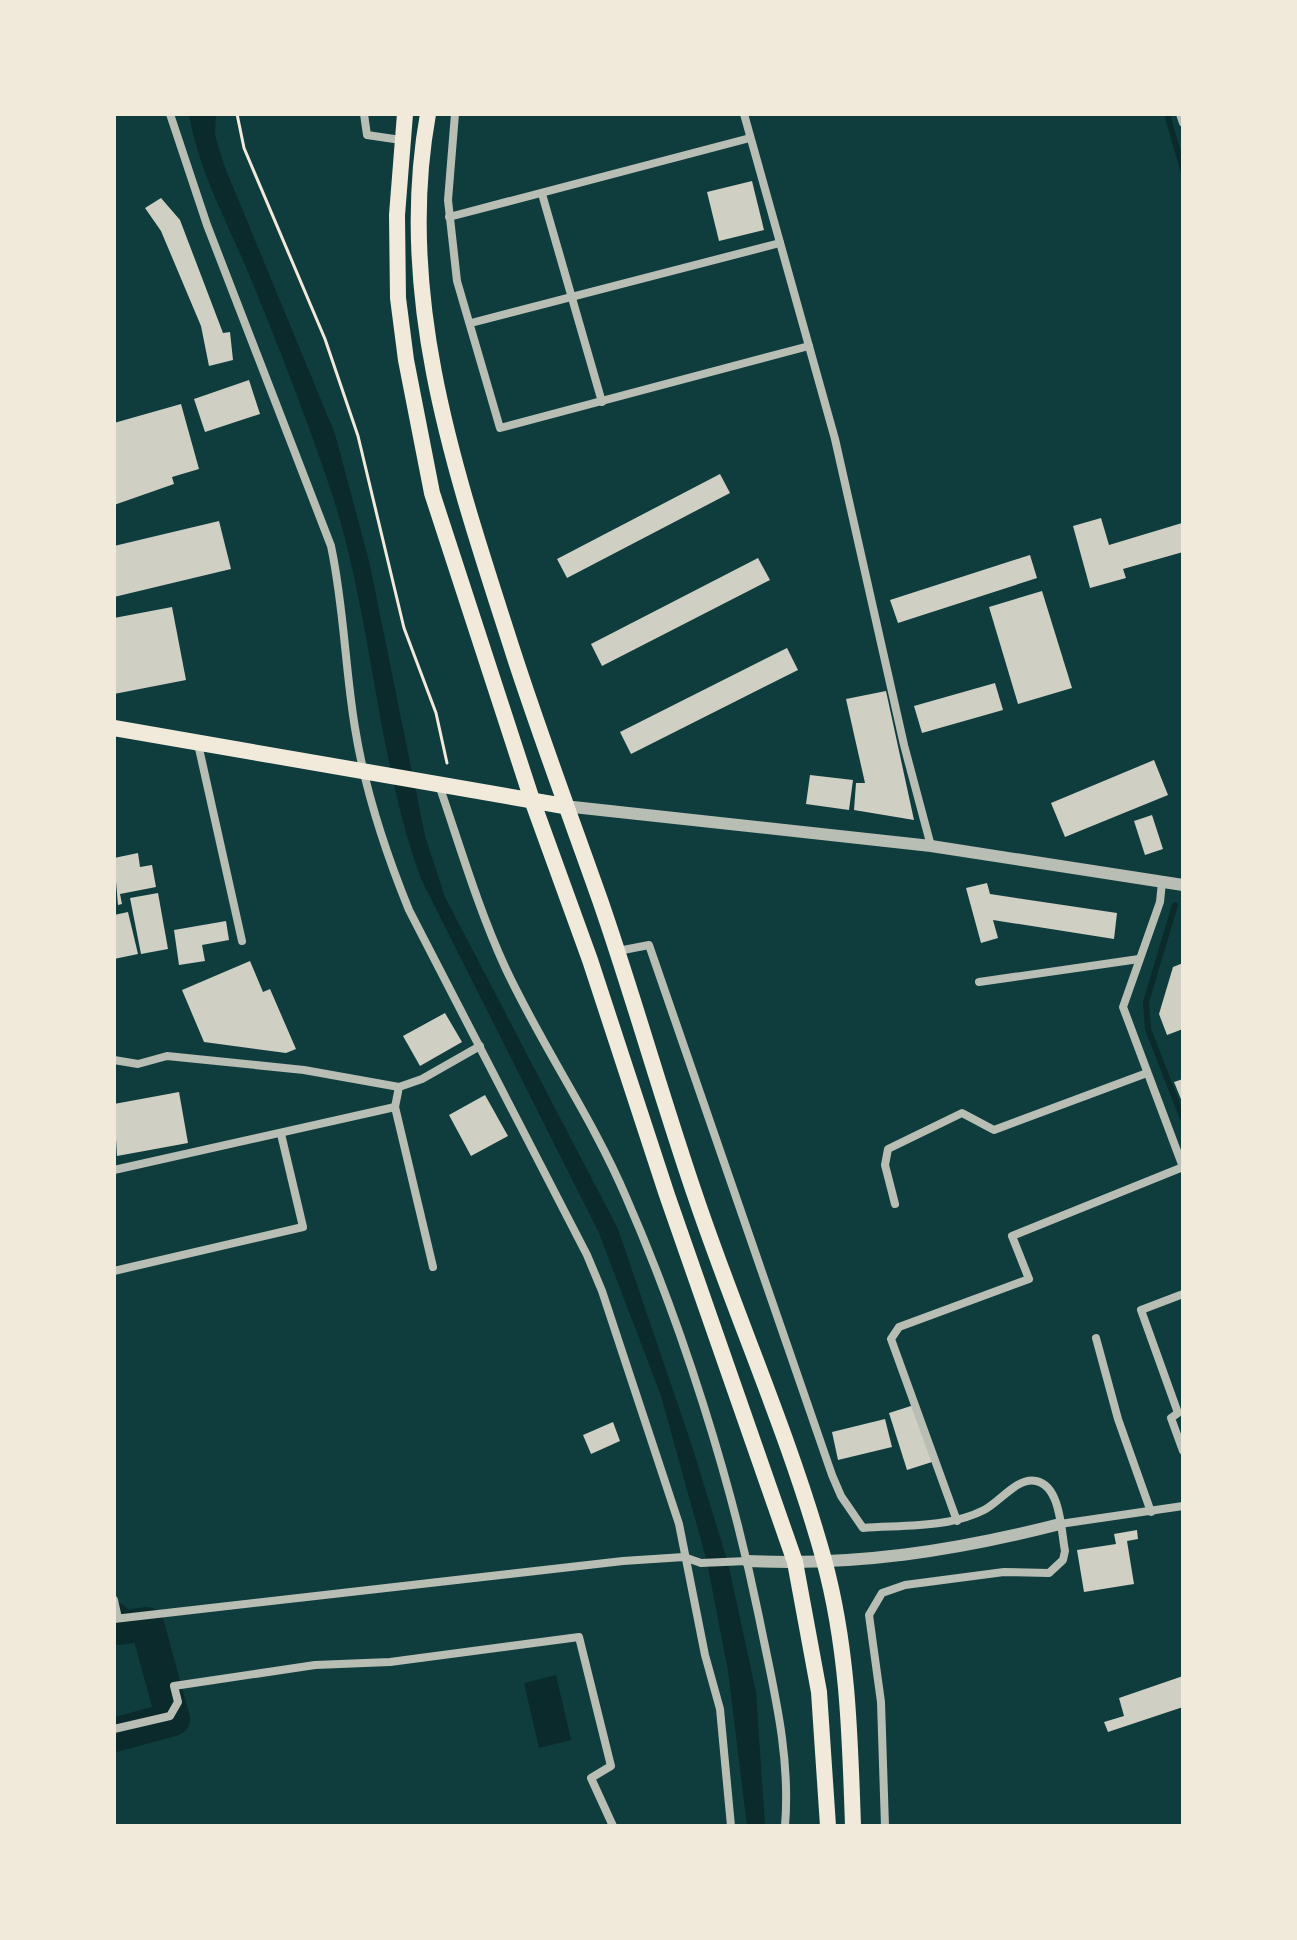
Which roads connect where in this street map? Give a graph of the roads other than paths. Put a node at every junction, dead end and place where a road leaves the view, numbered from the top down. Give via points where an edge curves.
1 (170, 114) edge
2 (364, 114) edge
3 (405, 114) edge
4 (428, 114) edge
5 (455, 114) edge
6 (744, 114) edge
7 (1180, 114) edge
8 (1183, 123) edge
9 (750, 138) junction
10 (401, 140) junction
11 (542, 194) junction
12 (449, 217) junction
13 (780, 243) junction
14 (573, 297) junction
15 (471, 323) junction
16 (809, 346) junction
17 (602, 402) junction
18 (114, 728) edge
19 (198, 744) junction
20 (372, 773) junction
21 (432, 782) junction
22 (532, 800) junction
23 (564, 806) junction
24 (931, 846) junction
25 (1162, 882) junction
26 (1183, 885) edge
27 (242, 941) dead end
28 (617, 952) junction
29 (1139, 959) junction
30 (979, 982) dead end
31 (480, 1046) junction
32 (114, 1060) edge
33 (1147, 1073) junction
34 (399, 1087) junction
35 (395, 1107) junction
36 (281, 1134) junction
37 (1183, 1167) edge
38 (114, 1170) edge
39 (895, 1204) dead end
40 (433, 1267) dead end
41 (114, 1271) edge
42 (1183, 1294) edge
43 (1096, 1338) dead end
44 (1183, 1451) edge
45 (1183, 1506) edge
46 (1151, 1512) junction
47 (957, 1521) junction
48 (1060, 1524) junction
49 (684, 1557) junction
50 (741, 1561) junction
51 (795, 1562) junction
52 (824, 1562) junction
53 (114, 1600) edge
54 (116, 1619) edge
55 (114, 1729) edge
56 (613, 1826) edge
57 (731, 1826) edge
58 (785, 1826) edge
59 (828, 1826) edge
60 (853, 1826) edge
61 (885, 1826) edge

1 - 20 street via 207,225 331,546 343,600 355,727
2 - 10 street via 367,135
3 - 10 main road
4 - 23 main road via 420,215 422,295 433,385 472,528
5 - 12 street
6 - 9 street
7 - 8 street
9 - 11 street
9 - 13 street
10 - 22 main road via 398,298 419,434 436,507
11 - 12 street
11 - 14 street
12 - 15 street via 457,281
13 - 14 street
13 - 16 street
14 - 15 street
14 - 17 street
15 - 17 street via 500,428
16 - 17 street
16 - 24 street
18 - 19 main road
19 - 20 main road
19 - 27 street
20 - 21 main road
20 - 31 street via 386,853 403,896
21 - 22 main road
21 - 50 street via 506,969 625,1193 659,1274
22 - 23 main road
22 - 51 main road
23 - 24 street
23 - 28 main road
24 - 25 street
25 - 26 street
25 - 29 street
28 - 47 street via 649,945 841,1496 863,1528
28 - 52 main road via 696,1199
29 - 30 street
29 - 33 street via 1123,1007
31 - 34 street
31 - 49 street via 602,1291 679,1524
32 - 34 street via 138,1064 167,1056 304,1070
33 - 37 street
33 - 39 street via 994,1130 962,1113 888,1149 885,1165
34 - 35 street
35 - 36 street
35 - 40 street
36 - 38 street
36 - 41 street via 303,1227
37 - 47 street via 1012,1236 1029,1279 899,1327 891,1339
42 - 44 street via 1141,1310 1178,1413 1171,1418
43 - 46 street
45 - 46 street
46 - 48 street
47 - 48 street via 1034,1480 1053,1495
48 - 52 street via 949,1549
48 - 61 street via 1063,1560 1049,1573 1004,1572 905,1585 882,1593 869,1615 881,1702
49 - 50 street via 701,1563
49 - 54 street
49 - 57 street via 720,1709
50 - 51 street
50 - 58 street via 785,1746
51 - 52 street
51 - 59 main road via 819,1692
52 - 60 main road via 845,1665
53 - 54 street
55 - 56 street via 170,1716 178,1702 174,1686 579,1637 611,1766 591,1778

